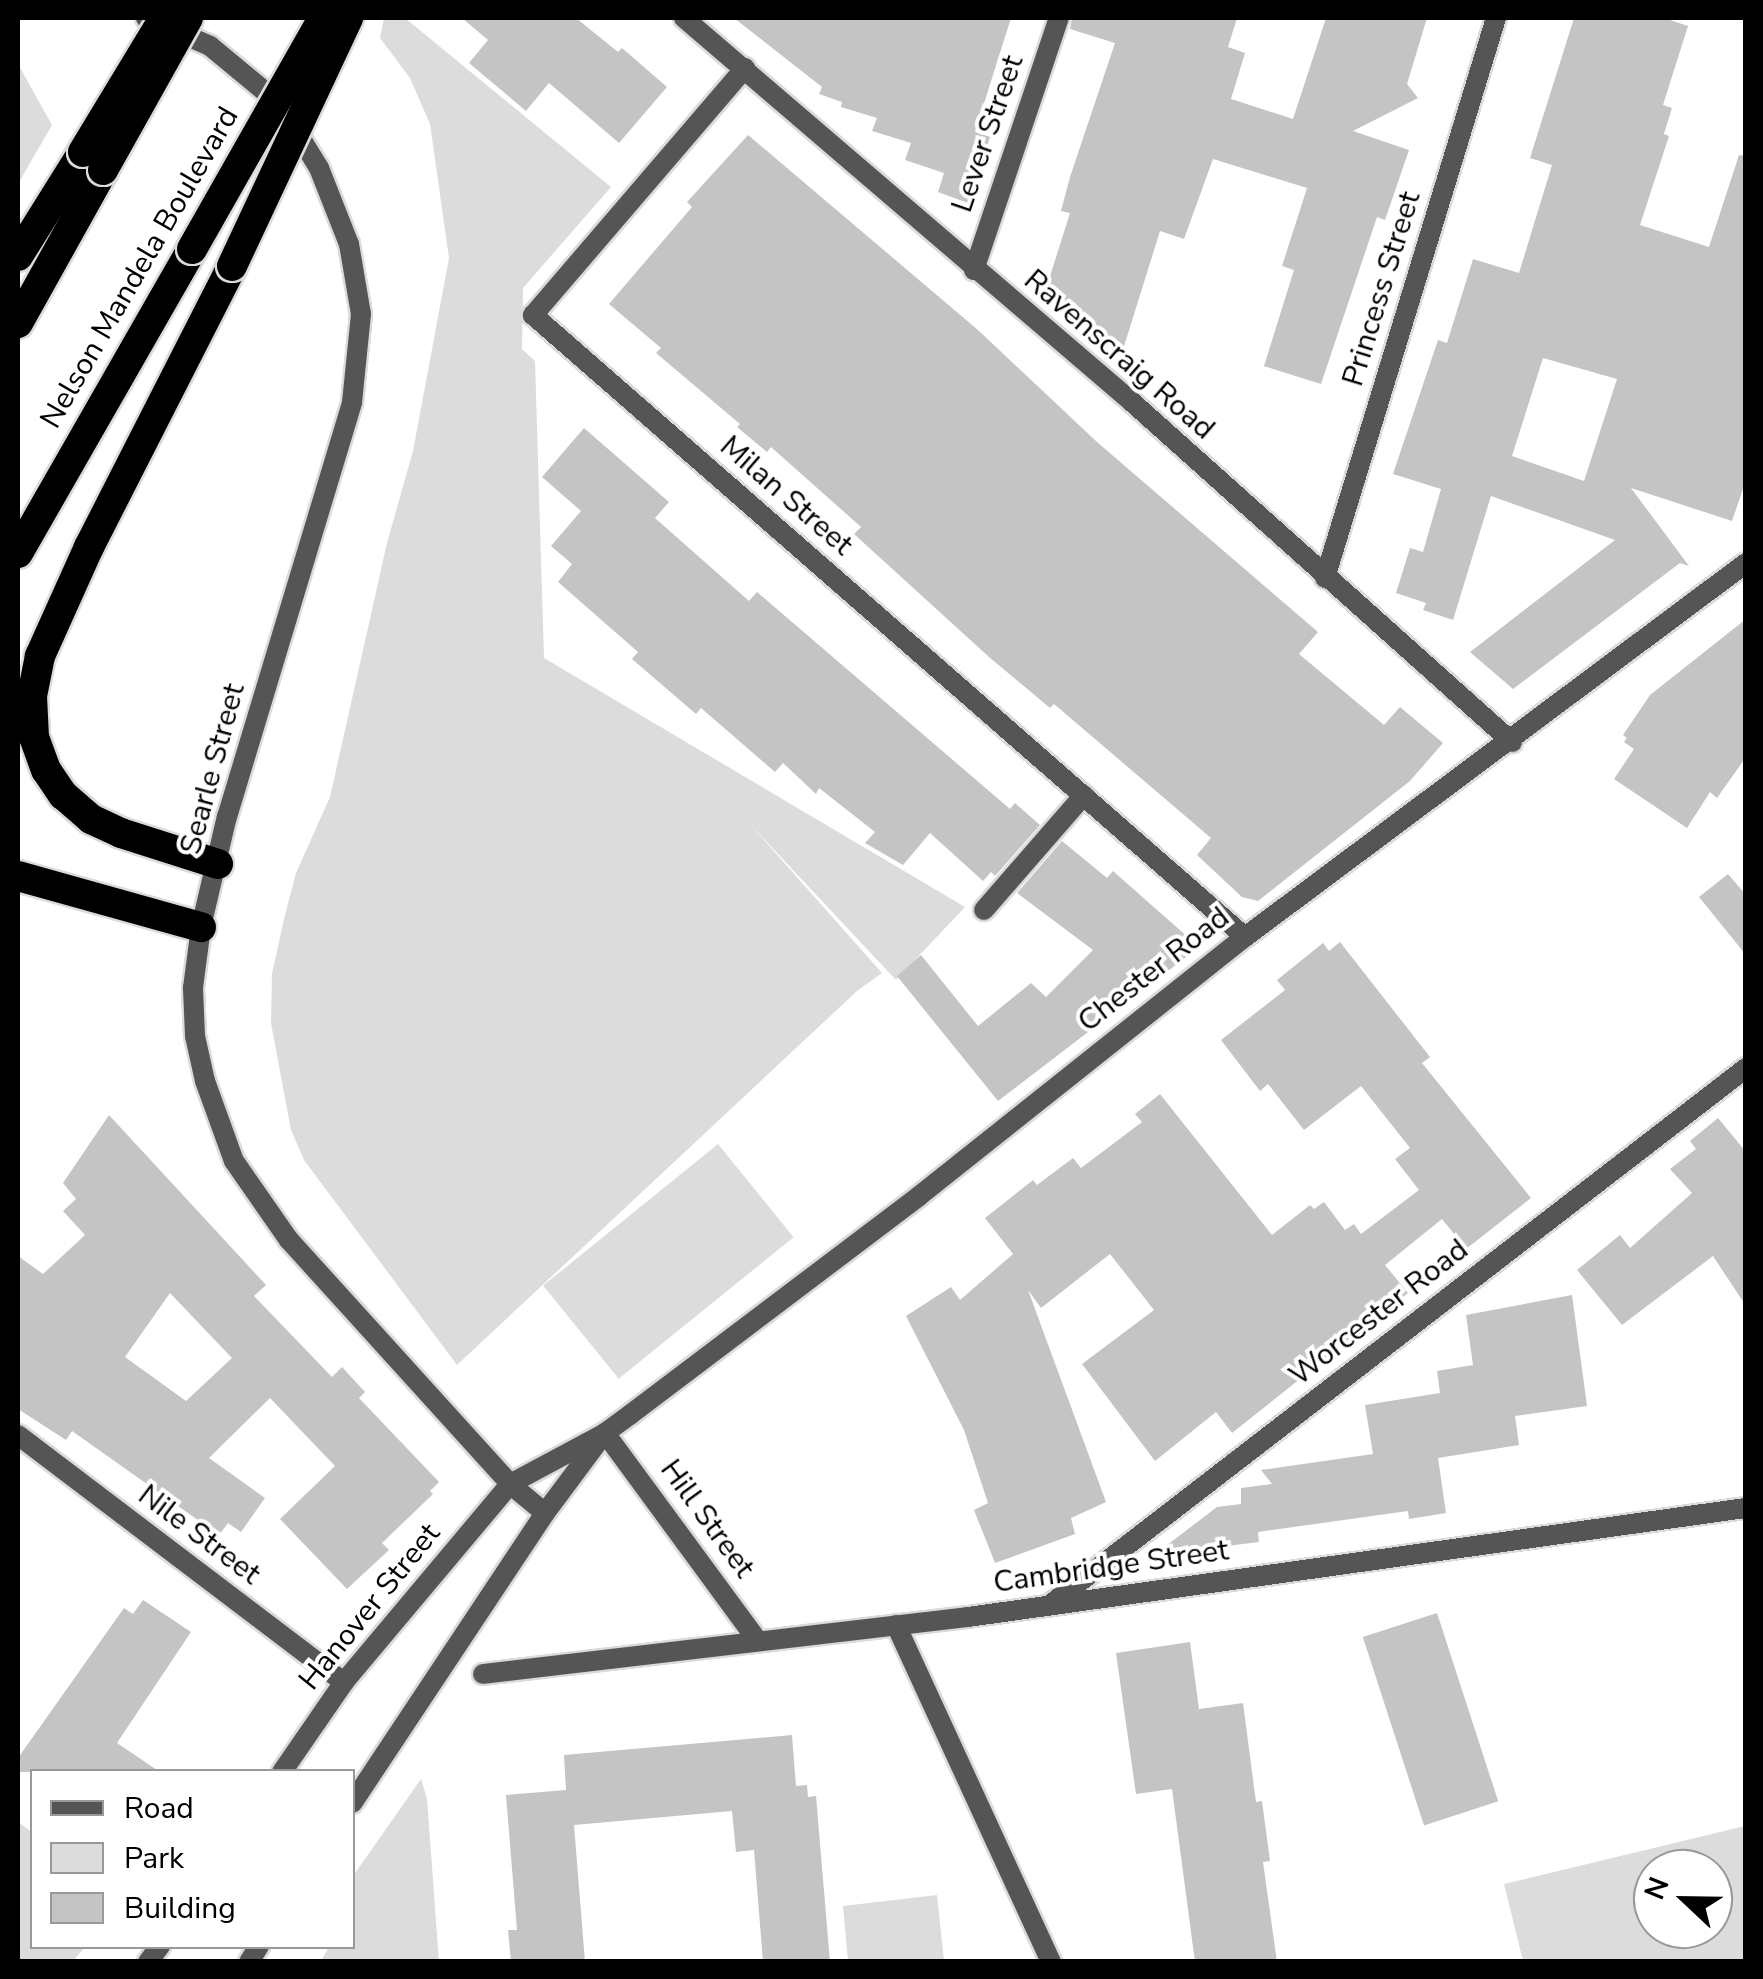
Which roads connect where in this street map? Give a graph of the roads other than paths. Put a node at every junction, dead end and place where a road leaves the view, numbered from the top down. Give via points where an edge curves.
1 (146, 18) edge
2 (164, 18) edge
3 (188, 18) edge
4 (323, 18) edge
5 (348, 18) edge
6 (684, 18) edge
7 (1059, 18) edge
8 (1496, 18) edge
9 (745, 68) junction
10 (93, 161) junction
11 (18, 256) edge
12 (974, 270) junction
13 (18, 323) edge
14 (18, 552) edge
15 (1746, 563) edge
16 (1325, 578) junction
17 (1512, 742) junction
18 (1084, 795) junction
19 (218, 864) junction
20 (18, 876) edge
21 (984, 910) dead end
22 (201, 927) junction
23 (1245, 937) junction
24 (1746, 1068) edge
25 (605, 1433) junction
26 (18, 1436) edge
27 (510, 1484) junction
28 (1746, 1508) edge
29 (545, 1513) junction
30 (1050, 1606) junction
31 (896, 1625) junction
32 (758, 1641) junction
33 (483, 1674) dead end
34 (344, 1682) junction
35 (284, 1769) edge
36 (355, 1798) edge
37 (1051, 1962) edge

1 - 19 street, Searle Street via 210,46 279,103 319,168 350,244 361,314 352,402
2 - 10 highway, bridge
3 - 10 highway, bridge
4 - 14 highway, Nelson Mandela Boulevard, bridge
5 - 19 highway, bridge via 232,266 88,547 40,656 32,696 34,737 64,796 120,832
6 - 9 street, Ravenscraig Road
7 - 12 street, Lever Street
8 - 16 street, Princess Street
9 - 12 street, Ravenscraig Road
9 - 18 street, Milan Street via 533,314
10 - 11 highway
10 - 13 highway
12 - 16 street, Ravenscraig Road
15 - 17 street, Chester Road
16 - 17 street, Ravenscraig Road
17 - 23 street, Chester Road
18 - 21 street
18 - 23 street, Milan Street
19 - 22 street, Searle Street
20 - 22 highway
22 - 27 street, Searle Street via 194,1036 234,1161 326,1286
23 - 25 street, Chester Road via 920,1196
24 - 30 street, Worcester Road
25 - 27 street, Chester Road
25 - 29 street, Chester Road
25 - 32 street, Hill Street
26 - 34 street, Nile Street
27 - 29 street, Searle Street
27 - 34 street, Hanover Street
28 - 30 street, Cambridge Street
29 - 36 street
30 - 31 street, Cambridge Street
31 - 32 street, Cambridge Street
31 - 37 street
32 - 33 street, Cambridge Street
34 - 35 street, Hanover Street

